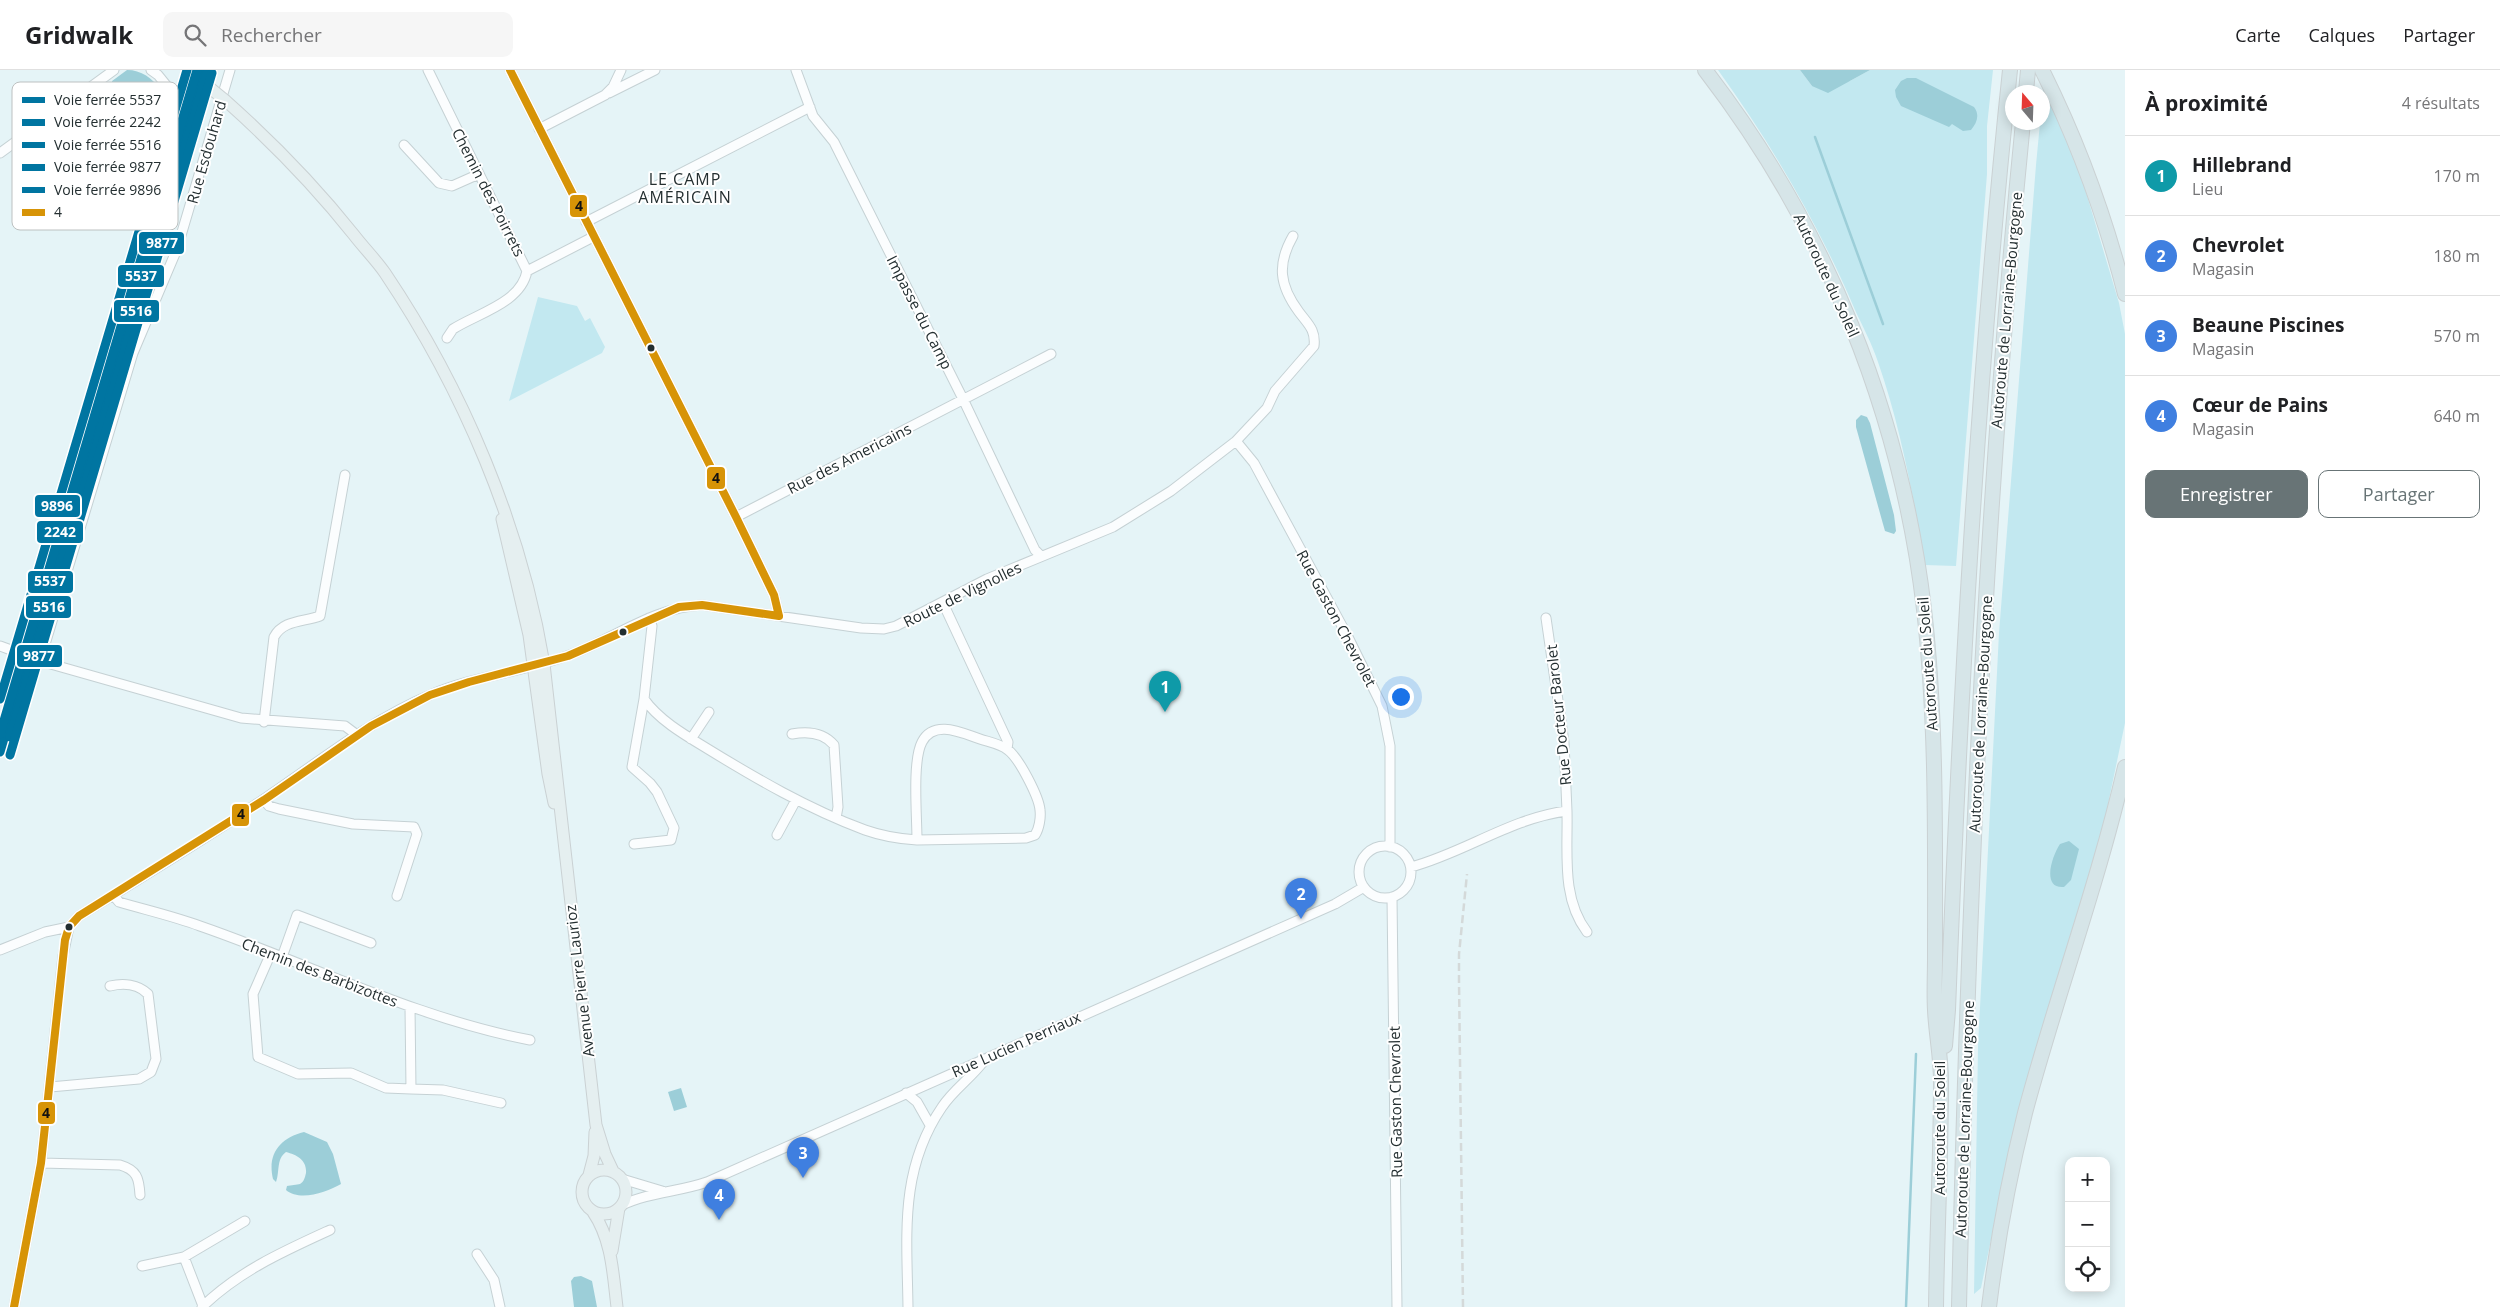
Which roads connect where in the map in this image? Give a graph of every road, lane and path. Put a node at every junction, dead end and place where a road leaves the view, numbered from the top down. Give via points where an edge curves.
1 (114, 70) edge
2 (151, 70) edge
3 (188, 70) edge
4 (230, 70) edge
5 (428, 70) edge
6 (510, 70) edge
7 (621, 70) edge
8 (655, 70) edge
9 (796, 70) edge
10 (1705, 70) edge
11 (2010, 70) edge
12 (2028, 70) edge
13 (2042, 70) edge
14 (98, 82) edge
15 (164, 82) edge
16 (2027, 85) edge
17 (605, 95) junction
18 (810, 107) junction
19 (539, 129) junction
20 (2022, 130) edge
21 (12, 144) edge
22 (404, 145) dead end
23 (0, 153) edge
24 (479, 174) junction
25 (586, 222) junction
26 (1293, 236) dead end
27 (593, 237) junction
28 (527, 271) junction
29 (2125, 294) edge
30 (447, 338) dead end
31 (1051, 354) dead end
32 (963, 399) junction
33 (1233, 443) junction
34 (345, 475) dead end
35 (736, 517) junction
36 (1041, 556) junction
37 (943, 603) junction
38 (779, 616) junction
39 (649, 618) junction
40 (1546, 618) dead end
41 (0, 646) edge
42 (11, 650) dead end
43 (539, 665) junction
44 (644, 699) junction
45 (709, 712) dead end
46 (264, 722) junction
47 (792, 734) dead end
48 (357, 735) junction
49 (691, 738) junction
50 (1007, 749) junction
51 (2125, 767) edge
52 (264, 800) junction
53 (796, 800) junction
54 (1567, 811) junction
55 (836, 818) junction
56 (777, 835) dead end
57 (917, 840) junction
58 (634, 844) dead end
59 (1390, 847) junction
60 (1410, 868) junction
61 (1364, 887) junction
62 (114, 896) junction
63 (397, 896) dead end
64 (1392, 897) junction
65 (69, 927) junction
66 (1587, 932) dead end
67 (371, 943) dead end
68 (0, 950) edge
69 (270, 953) junction
70 (282, 957) junction
71 (110, 986) dead end
72 (410, 1007) junction
73 (530, 1040) dead end
74 (982, 1059) junction
75 (1941, 1077) junction
76 (50, 1087) junction
77 (411, 1089) junction
78 (906, 1093) junction
79 (501, 1103) dead end
80 (596, 1125) junction
81 (930, 1125) junction
82 (42, 1164) junction
83 (589, 1175) junction
84 (618, 1175) junction
85 (664, 1192) junction
86 (140, 1195) dead end
87 (621, 1207) junction
88 (593, 1212) junction
89 (244, 1221) dead end
90 (330, 1230) dead end
91 (478, 1254) dead end
92 (611, 1255) junction
93 (184, 1257) junction
94 (142, 1266) dead end
95 (14, 1307) edge
96 (202, 1307) edge
97 (500, 1307) edge
98 (617, 1307) edge
99 (908, 1307) edge
100 (1397, 1307) edge
101 (1936, 1307) edge
102 (1959, 1307) edge
103 (1989, 1307) edge

1 - 14 street
2 - 15 street
3 - 43 main road, Avenue Pierre Laurioz, bridge via 226,101 302,174 384,272 432,352 465,416 510,522 520,556
4 - 46 street, Rue Esdouhard via 177,249 133,353 40,660
5 - 24 street, Chemin des Poirrets
6 - 19 street
7 - 17 street
8 - 17 street
9 - 18 street, Impasse du Camp
10 - 75 highway, Autoroute du Soleil via 1768,161 1830,274 1872,378 1900,477 1920,579 1929,666 1934,787 1935,1010
11 - 75 highway, Autoroute de Lorraine-Bourgogne via 1975,456 1948,1010
12 - 16 highway
13 - 29 highway via 2097,198
17 - 19 street
18 - 25 street
18 - 32 street, Impasse du Camp via 812,116 834,142
19 - 25 street
20 - 102 highway, Autoroute de Lorraine-Bourgogne via 1999,389 1982,658 1968,975
21 - 23 street
22 - 24 street via 434,179 445,185 459,184
24 - 28 street, Chemin des Poirrets
25 - 27 street
26 - 33 street, Route de Vignolles via 1281,261 1282,270 1287,291 1312,327 1314,346 1275,391 1267,408
27 - 28 street
27 - 35 street
28 - 30 street, Chemin des Poirrets via 523,285 512,297 453,329
31 - 32 street, Rue des Americains
32 - 35 street, Rue des Americains
32 - 36 street, Impasse du Camp via 1035,550
33 - 36 street, Route de Vignolles via 1184,482 1128,518
33 - 59 street, Rue Gaston Chevrolet via 1254,463 1382,706 1390,746
34 - 46 street via 320,616 294,622 278,630 274,637
35 - 38 street via 774,595
36 - 37 street, Route de Vignolles via 987,579
37 - 38 street, Route de Vignolles via 896,626 884,628
37 - 50 street via 1008,742
38 - 39 street, Route de Vignolles via 702,606 679,607
39 - 43 street, Route de Vignolles via 575,653
39 - 44 street via 652,626
40 - 54 street, Rue Docteur Barolet via 1564,742
41 - 42 street
43 - 48 street, Route de Vignolles via 436,692
43 - 80 main road, Avenue Pierre Laurioz via 558,773 562,837
44 - 49 street via 659,715
44 - 58 street via 632,767 657,792 675,833 671,840
45 - 49 street
46 - 48 street via 345,726
47 - 55 street via 805,732 825,736 834,745
48 - 52 street, Route de Vignolles
49 - 53 street
50 - 57 street via 957,731 940,729 928,734 921,744 917,760
50 - 57 street via 1020,765 1040,809 1035,835 1026,838
51 - 103 highway via 2099,867 2025,1114 2006,1200
52 - 62 street, Route de Vignolles
52 - 63 street via 280,810 353,824 414,827 417,834
53 - 55 street
53 - 56 street
54 - 60 street via 1523,822
54 - 66 street, Rue Docteur Barolet via 1569,889 1575,916
55 - 57 street via 867,831
59 - 60 street via 1403,854
59 - 61 street via 1381,847 1366,855 1359,871
60 - 64 street via 1409,883
61 - 64 street via 1376,897
61 - 74 street, Rue Lucien Perriaux via 1335,904
62 - 65 street, Route de Vignolles via 79,916
62 - 69 street, Chemin des Barbizottes via 119,902 199,925
64 - 100 street, Rue Gaston Chevrolet
65 - 68 street, Route de Vignolles via 45,932
65 - 76 street
67 - 70 street via 298,915
69 - 70 street, Chemin des Barbizottes
69 - 77 street via 253,994 258,1058 298,1074 351,1073 386,1088
70 - 72 street, Chemin des Barbizottes
71 - 76 street via 124,983 148,994 156,1059 151,1072 139,1079
72 - 73 street, Chemin des Barbizottes via 491,1032
72 - 77 street
74 - 78 street, Rue Lucien Perriaux
74 - 81 street via 980,1067 958,1087
75 - 101 highway, Autoroute du Soleil
76 - 82 street
77 - 79 street via 443,1090
78 - 81 street via 917,1102
78 - 85 street, Rue Lucien Perriaux via 707,1182
80 - 83 main road, Avenue Pierre Laurioz
80 - 84 main road, Avenue Pierre Laurioz via 605,1154
81 - 99 street via 908,1195
82 - 86 street via 120,1165 131,1168 137,1174
82 - 95 street
83 - 84 main road via 596,1171
83 - 88 main road via 582,1185 582,1196
84 - 85 street, Rue Lucien Perriaux
84 - 87 main road via 626,1192
85 - 87 street, Rue Lucien Perriaux
87 - 88 main road via 606,1214
87 - 92 main road
88 - 92 main road
89 - 93 street
90 - 96 street via 261,1263
91 - 97 street via 494,1280
92 - 98 main road
93 - 94 street
93 - 96 street

